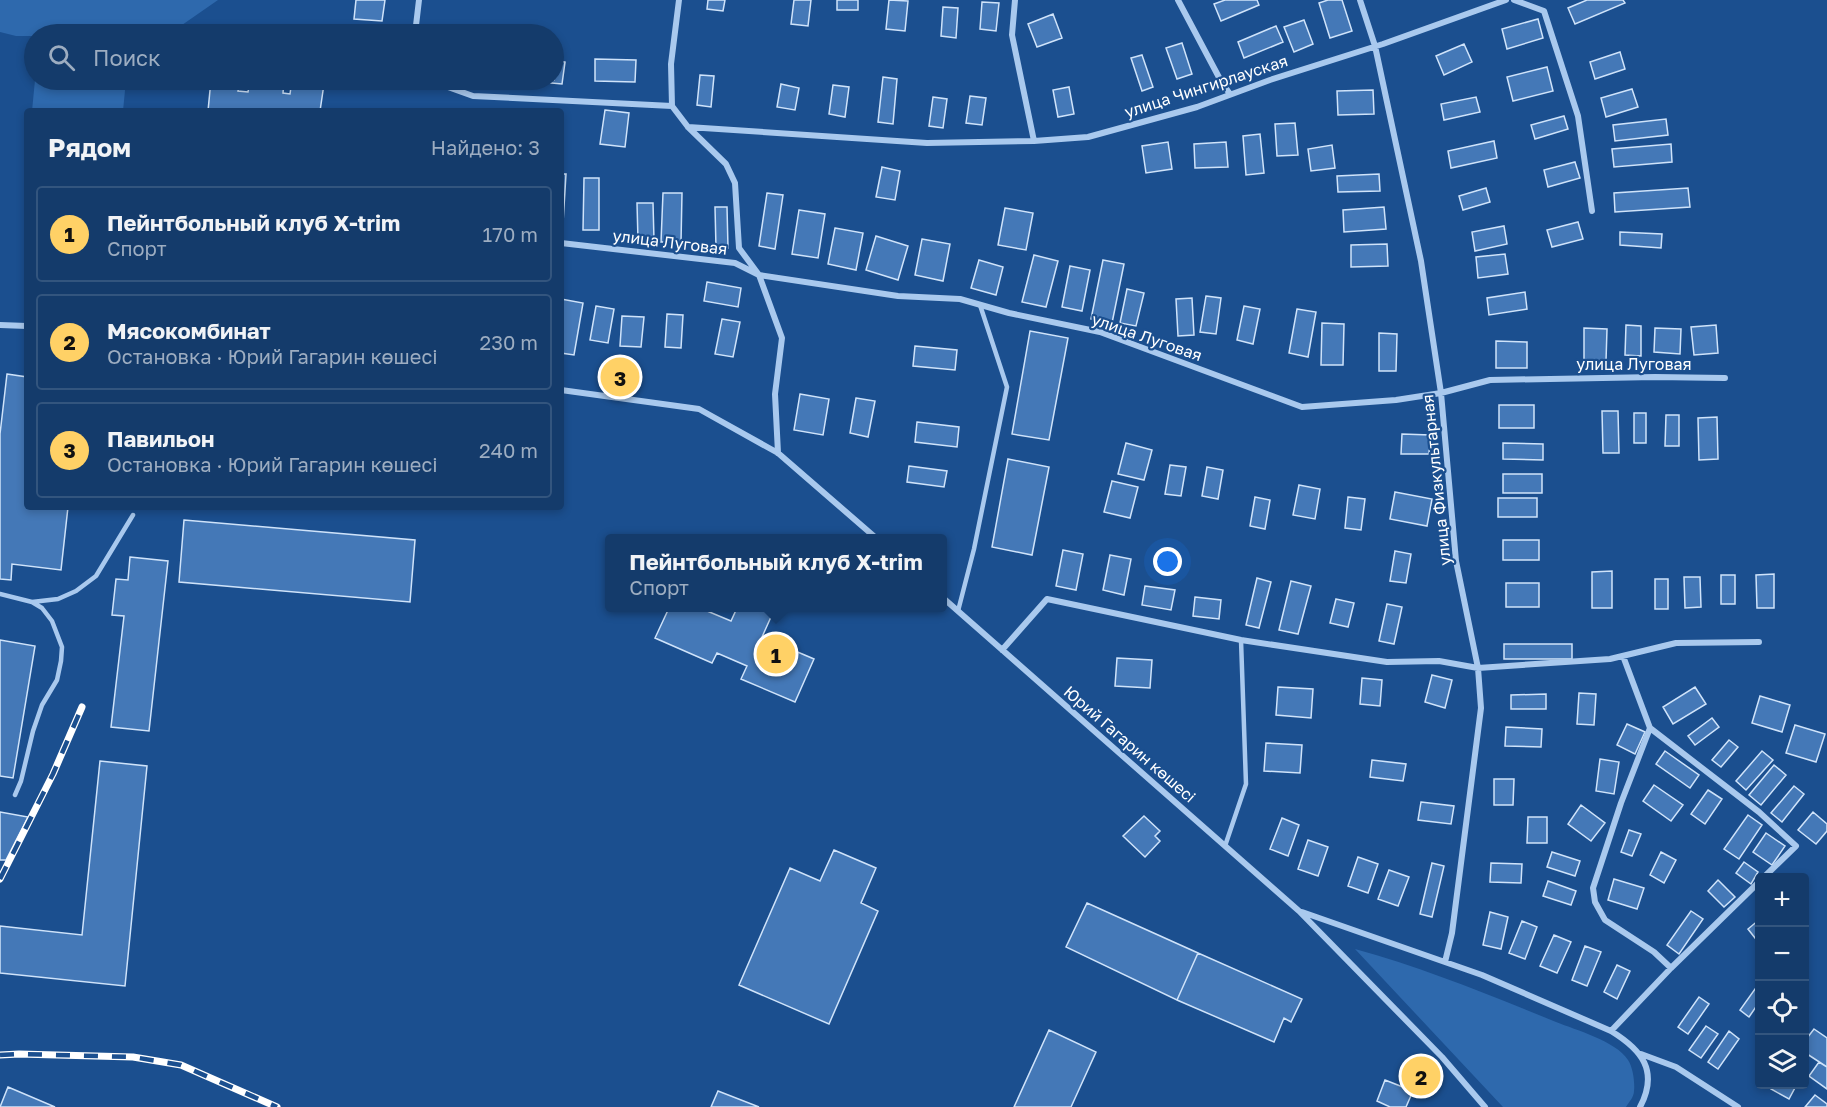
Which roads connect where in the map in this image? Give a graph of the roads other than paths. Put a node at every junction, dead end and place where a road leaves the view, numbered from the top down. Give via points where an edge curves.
1 (419, 0) edge
2 (679, 0) edge
3 (1015, 0) edge
4 (1178, 0) edge
5 (1360, 0) edge
6 (1506, 0) edge
7 (1514, 0) edge
8 (416, 24) edge
9 (1375, 46) junction
10 (456, 90) edge
11 (1230, 94) junction
12 (672, 106) junction
13 (688, 127) junction
14 (1034, 141) junction
15 (1592, 211) dead end
16 (564, 243) edge
17 (759, 275) junction
18 (980, 305) junction
19 (0, 325) edge
20 (24, 326) edge
21 (1725, 378) dead end
22 (564, 390) edge
23 (1441, 393) junction
24 (778, 453) junction
25 (134, 515) dead end
26 (871, 534) edge
27 (0, 594) edge
28 (947, 601) edge
29 (32, 602) junction
30 (958, 611) junction
31 (1241, 640) junction
32 (1759, 642) dead end
33 (1002, 650) junction
34 (1623, 656) junction
35 (1478, 668) junction
36 (1650, 728) junction
37 (15, 795) dead end
38 (1225, 846) junction
39 (1768, 873) edge
40 (1755, 886) edge
41 (1299, 911) junction
42 (1445, 962) junction
43 (1671, 968) junction
44 (1611, 1031) junction
45 (1641, 1054) junction
46 (1485, 1107) edge
47 (1640, 1107) edge
48 (1738, 1107) edge

1 - 8 street
2 - 12 street via 671,64
3 - 14 street via 1012,35
4 - 11 street
5 - 9 street, улица Физкультарная
6 - 9 street, улица Чингирлауская
7 - 15 street via 1544,11 1578,116
9 - 11 street, улица Чингирлауская
9 - 23 street, улица Физкультарная via 1422,261
10 - 12 street via 473,96
11 - 14 street, улица Чингирлауская via 1088,137
12 - 13 street
13 - 14 street, улица Чингирлауская via 927,143
13 - 17 street via 726,164 735,183 739,248
16 - 17 street, улица Луговая via 735,263
17 - 18 street, улица Луговая via 898,296 960,299
17 - 24 street via 783,338 775,394
18 - 23 street, улица Луговая via 1100,332 1302,407
18 - 30 lane via 1007,387
19 - 20 street
21 - 23 street, улица Луговая via 1490,380
22 - 24 street via 699,409
23 - 35 street, улица Физкультарная via 1456,561
24 - 26 street
25 - 29 lane via 96,576 58,599
27 - 29 lane
28 - 30 street, Юрий Гагарин көшесі
29 - 37 lane via 52,621 62,647 61,661 57,680 33,731
30 - 33 street, Юрий Гагарин көшесі
31 - 33 street via 1047,599
31 - 35 street via 1387,662 1439,661
31 - 38 lane via 1245,784
32 - 34 street via 1676,643
33 - 38 street, Юрий Гагарин көшесі
34 - 35 street
34 - 36 street
35 - 42 street, улица Физкультарная via 1481,708
36 - 39 street via 1760,812 1796,846
36 - 43 street via 1593,888 1595,902 1605,920
38 - 41 street, Юрий Гагарин көшесі
40 - 43 street
41 - 42 street, Юрий Гагарин көшесі
41 - 46 street, Юрий Гагарин көшесі via 1442,1057
42 - 44 street, Юрий Гагарин көшесі
43 - 44 street
44 - 45 street, Юрий Гагарин көшесі
45 - 47 street via 1649,1075
45 - 48 street, Юрий Гагарин көшесі via 1676,1067

